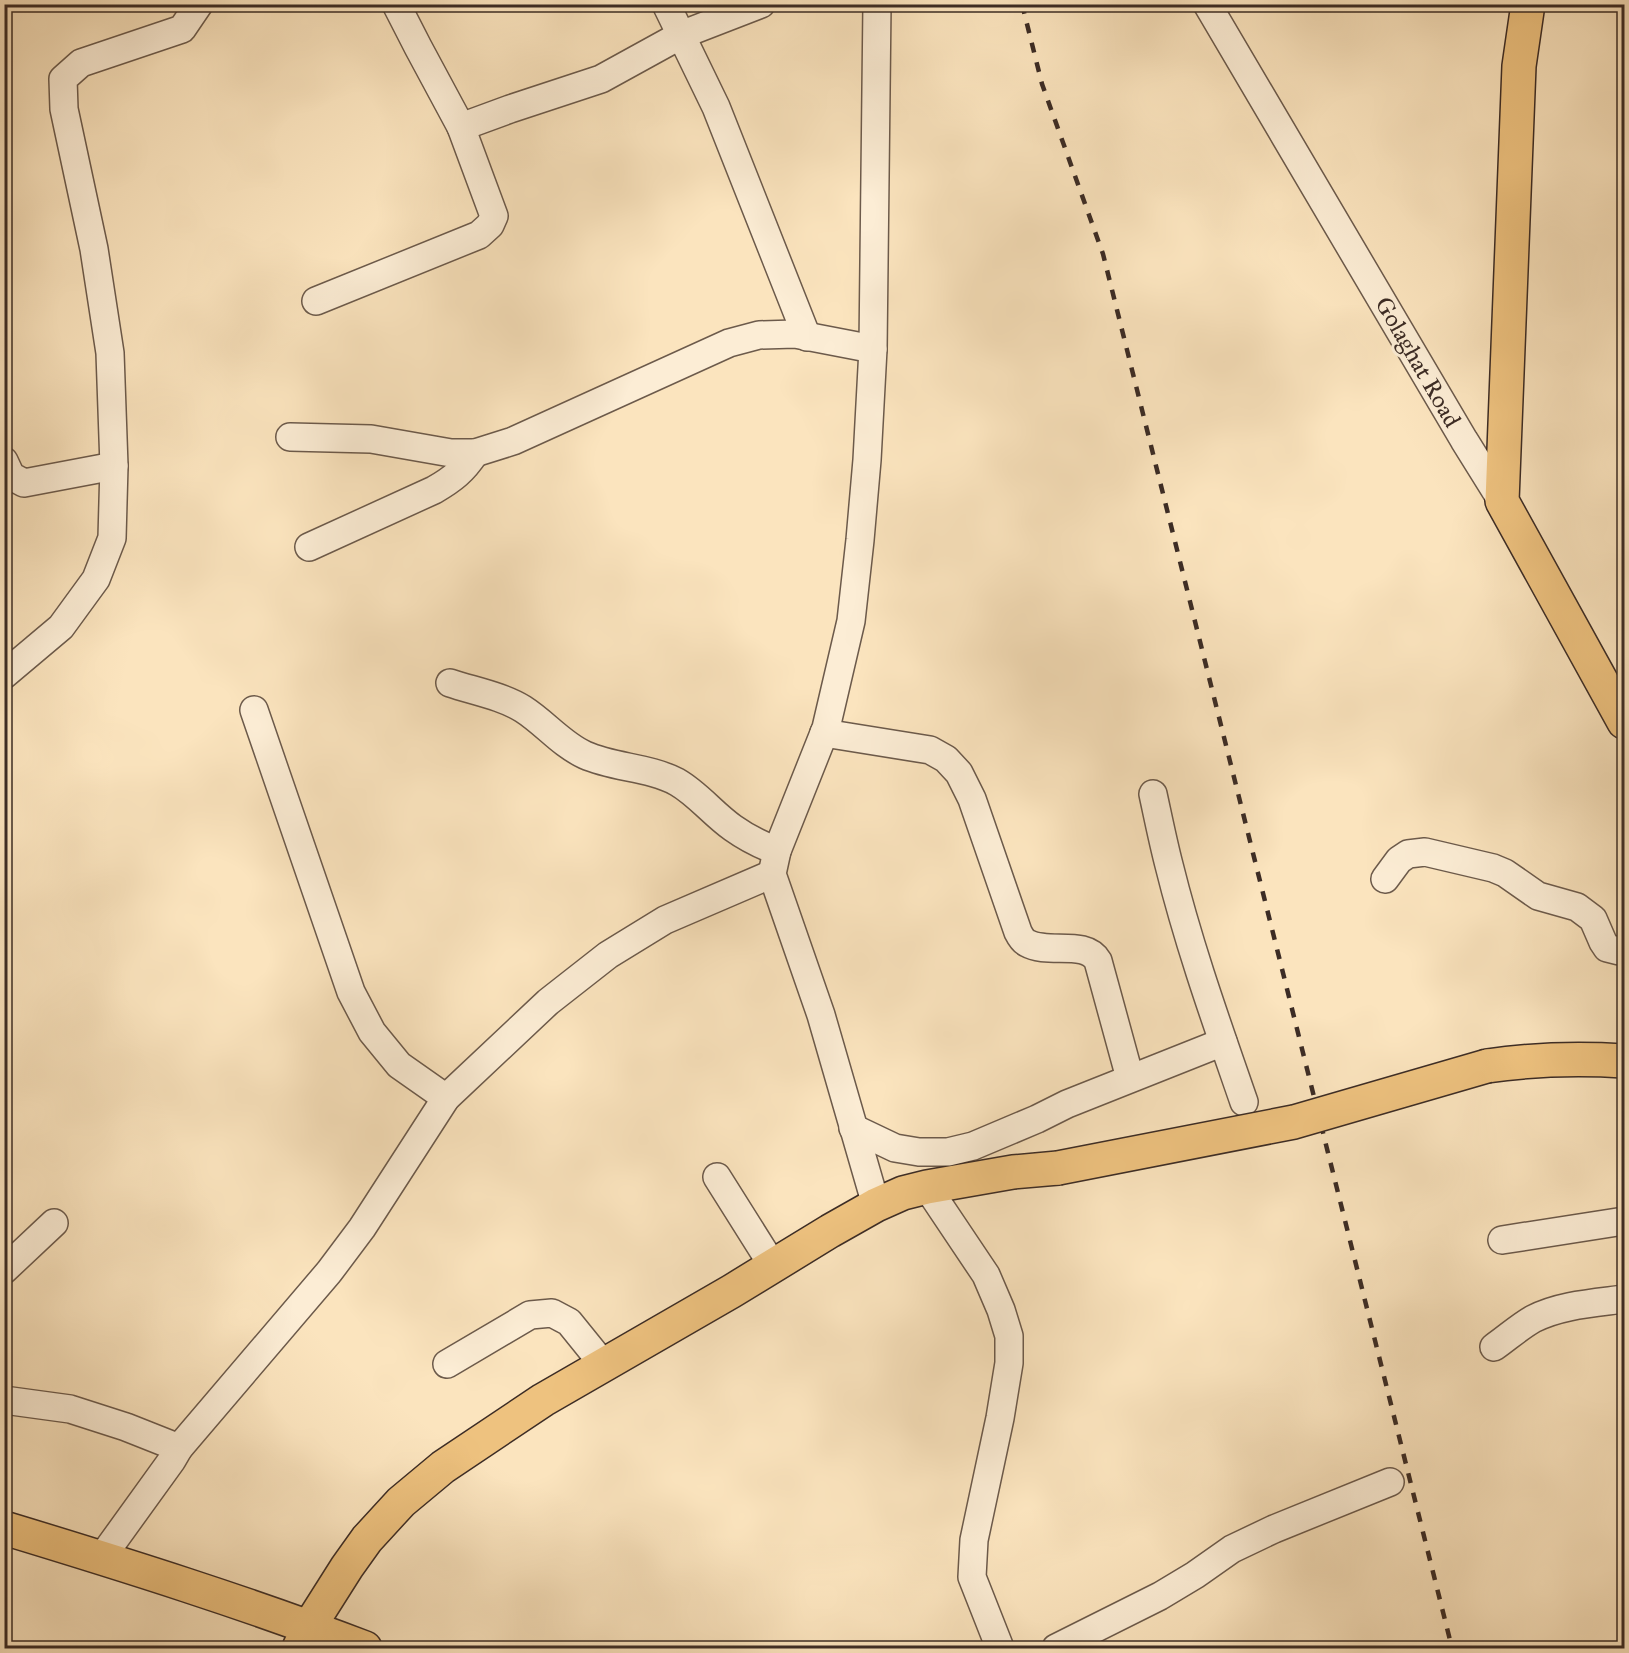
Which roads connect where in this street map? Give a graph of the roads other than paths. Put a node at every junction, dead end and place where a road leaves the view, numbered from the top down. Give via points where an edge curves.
1 (199, 4) edge
2 (396, 4) edge
3 (666, 4) edge
4 (761, 4) edge
5 (877, 4) edge
6 (1208, 4) edge
7 (1527, 4) edge
8 (681, 35) junction
9 (461, 127) junction
10 (316, 301) dead end
11 (807, 337) junction
12 (873, 349) junction
13 (290, 436) dead end
14 (475, 453) junction
15 (4, 461) edge
16 (114, 466) junction
17 (1502, 501) junction
18 (309, 547) dead end
19 (4, 675) edge
20 (450, 683) dead end
21 (254, 710) dead end
22 (1624, 722) edge
23 (824, 733) junction
24 (1153, 794) dead end
25 (775, 863) junction
26 (1385, 879) dead end
27 (1624, 950) edge
28 (1223, 1042) junction
29 (1624, 1061) edge
30 (1130, 1078) junction
31 (446, 1098) junction
32 (1244, 1102) dead end
33 (853, 1128) junction
34 (717, 1177) dead end
35 (927, 1187) junction
36 (876, 1205) junction
37 (1624, 1221) edge
38 (54, 1223) dead end
39 (1502, 1240) dead end
40 (773, 1266) junction
41 (4, 1270) edge
42 (1624, 1299) edge
43 (1494, 1347) dead end
44 (447, 1364) dead end
45 (603, 1364) junction
46 (4, 1400) edge
47 (179, 1448) junction
48 (1390, 1482) dead end
49 (4, 1528) edge
50 (102, 1557) junction
51 (304, 1638) edge
52 (365, 1648) edge
53 (1000, 1648) edge
54 (1056, 1648) edge

1 - 16 street via 183,29 81,63 63,79 64,109 94,249 110,353
2 - 9 street
3 - 8 street
4 - 8 street
5 - 12 street
6 - 17 street, Golaghat Road
7 - 17 main road via 1519,66
8 - 9 street via 601,79
8 - 11 street via 716,107
9 - 10 street via 494,216 490,225 479,236
11 - 12 street
11 - 14 street via 759,335 729,343 513,441
12 - 23 street via 851,621
13 - 14 street via 371,439 451,453
14 - 18 street via 453,479 434,490
15 - 16 street via 11,476 24,483
16 - 19 street via 112,538 96,579 60,627
17 - 22 main road, Golaghat Road
20 - 25 street via 511,702 587,756 675,782 693,792
21 - 31 street via 351,992 372,1032 399,1065
23 - 25 street
23 - 30 street via 930,750 959,773 1024,942 1039,948 1086,950 1098,961
24 - 28 street via 1169,866
25 - 31 street via 665,920 609,955 548,1002
25 - 33 street
26 - 27 street via 1399,860 1408,854 1425,852 1493,868 1538,896 1586,912 1607,948
28 - 30 street
28 - 32 street
29 - 35 main road, bridge via 1532,1060 1487,1066 1294,1122 1058,1168
30 - 33 street via 973,1146 948,1152 895,1148
31 - 47 street via 329,1272
33 - 36 street
34 - 40 street
35 - 36 main road
35 - 53 street via 986,1275 1009,1336 1009,1363 974,1540 972,1577
36 - 40 main road
37 - 39 street
38 - 41 street
40 - 45 main road
42 - 43 street via 1547,1313
44 - 45 street via 530,1316 552,1313 569,1322
45 - 51 main road via 493,1432 401,1502 346,1567
46 - 47 street via 70,1409
47 - 50 street
48 - 54 street via 1232,1549 1160,1596
49 - 50 main road
50 - 51 main road
51 - 52 main road

